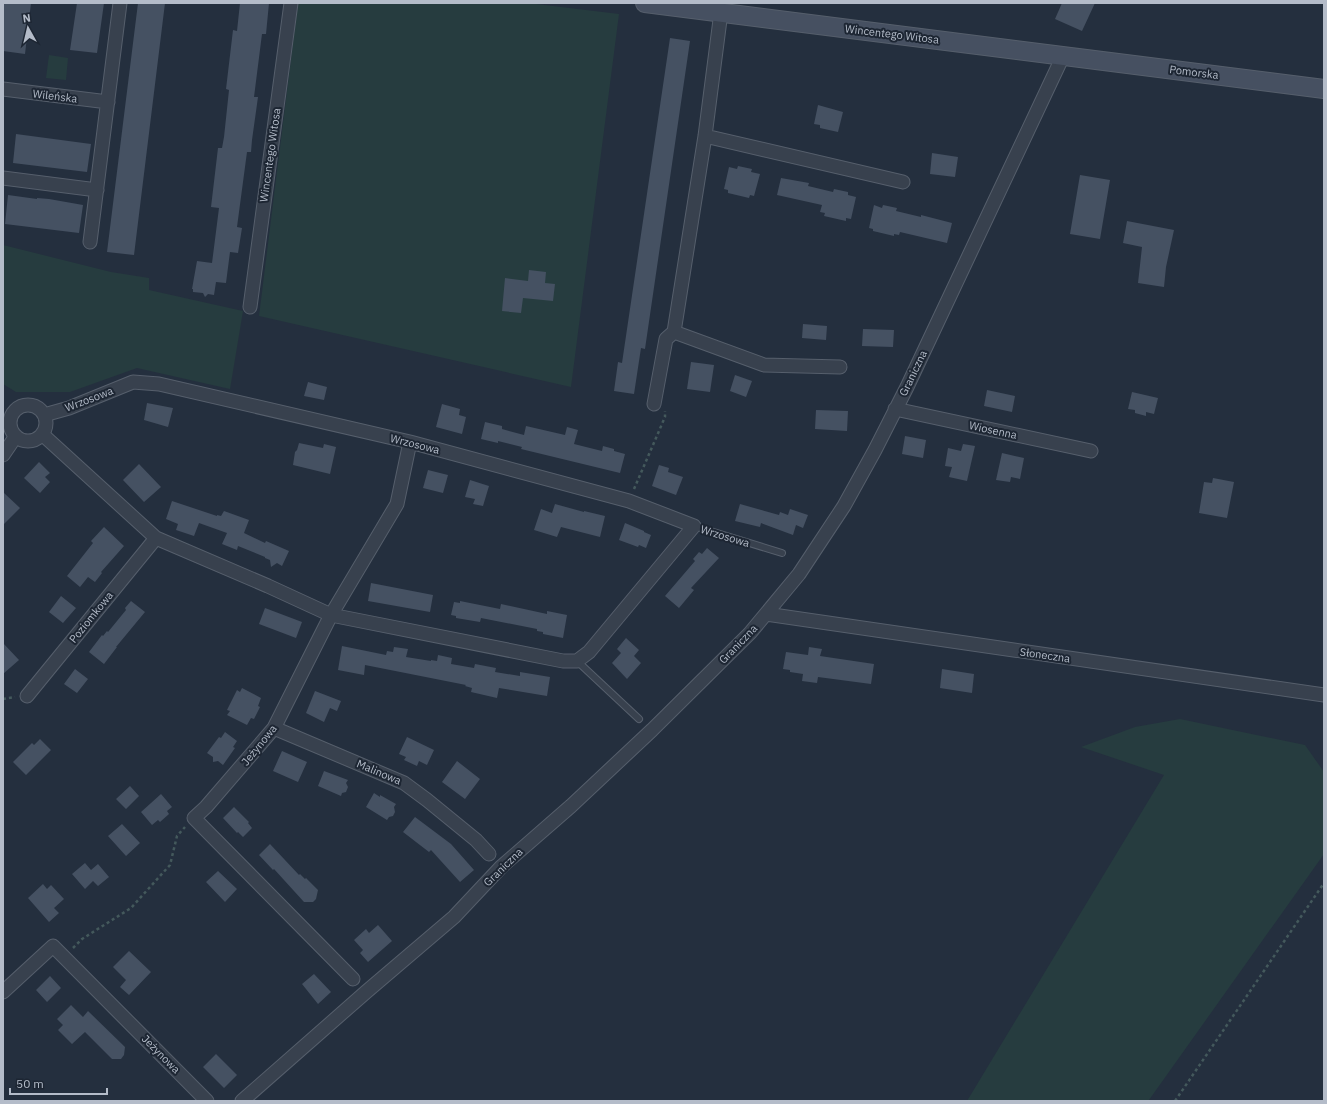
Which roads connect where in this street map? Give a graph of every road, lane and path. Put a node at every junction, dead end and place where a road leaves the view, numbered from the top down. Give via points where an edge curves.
1 (120, 3) edge
2 (291, 3) edge
3 (645, 3) edge
4 (721, 12) junction
5 (1063, 56) junction
6 (3, 89) edge
7 (1324, 89) edge
8 (108, 102) junction
9 (705, 136) junction
10 (3, 178) edge
11 (903, 182) dead end
12 (97, 190) junction
13 (90, 242) dead end
14 (250, 307) dead end
15 (674, 332) junction
16 (840, 367) dead end
17 (9, 407) edge
18 (660, 407) joint
19 (895, 409) junction
20 (44, 415) junction
21 (42, 434) junction
22 (16, 436) junction
23 (410, 442) junction
24 (1091, 450) dead end
25 (3, 455) edge
26 (629, 501) junction
27 (694, 526) junction
28 (156, 538) junction
29 (782, 553) dead end
30 (766, 614) junction
31 (331, 615) junction
32 (577, 661) junction
33 (1324, 695) edge
34 (27, 696) dead end
35 (639, 719) dead end
36 (274, 728) junction
37 (194, 818) junction
38 (489, 854) dead end
39 (1324, 883) edge
40 (64, 956) junction
41 (353, 979) dead end
42 (3, 992) edge
43 (207, 1101) edge
44 (242, 1101) edge
45 (1175, 1101) edge

1 - 8 street
2 - 14 street, Wincentego Witosa
3 - 4 street, Wincentego Witosa
4 - 5 street, Wincentego Witosa
4 - 9 street
5 - 7 street, Pomorska
5 - 19 street, Graniczna
6 - 8 street, Wileńska
8 - 12 street
9 - 11 street
9 - 15 street
10 - 12 street
12 - 13 street
15 - 16 street via 764,365
15 - 18 street via 666,339
17 - 20 street via 25,404 36,406
17 - 22 street via 10,426
18 - 26 path via 665,417
19 - 24 street, Wiosenna
19 - 30 street, Graniczna via 844,506 799,574
20 - 21 street via 46,425
20 - 23 street, Wrzosowa via 133,382 159,384
21 - 22 street via 26,441
21 - 28 street
22 - 25 street
23 - 26 street, Wrzosowa
23 - 31 street, Jeżynowa via 397,504
26 - 27 street, Wrzosowa
27 - 29 lane, Wrzosowa
27 - 32 street via 589,652
28 - 31 street
28 - 34 street, Poziomkowa
30 - 33 street, Słoneczna
30 - 44 street, Graniczna via 652,730 501,868 454,917
31 - 32 street via 563,661
31 - 36 street, Jeżynowa
32 - 35 lane
36 - 37 street, Jeżynowa
36 - 38 street, Malinowa via 404,783 476,840
37 - 40 path via 177,836 170,865 131,908 82,939
37 - 41 street
39 - 45 path
40 - 42 street, Jeżynowa via 53,946
40 - 43 street, Jeżynowa

